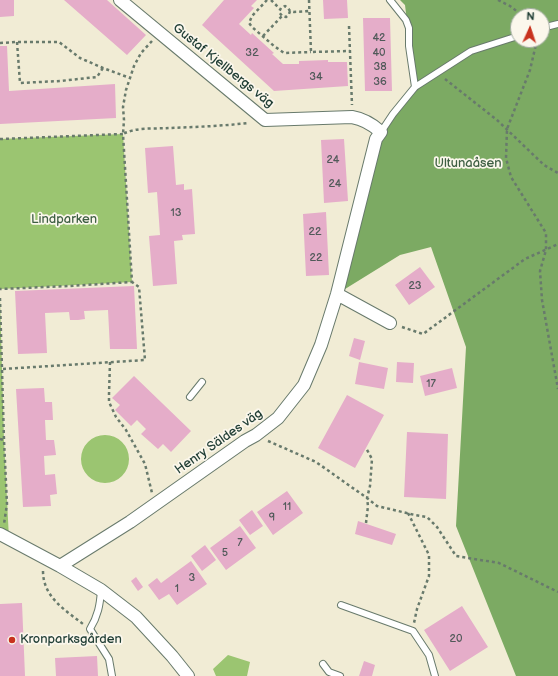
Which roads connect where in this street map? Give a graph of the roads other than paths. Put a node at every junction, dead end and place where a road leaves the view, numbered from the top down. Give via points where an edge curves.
1 (120, 0) edge
2 (390, 0) edge
3 (510, 39) edge
4 (415, 87) junction
5 (381, 132) junction
6 (337, 294) junction
7 (390, 323) road end
8 (202, 382) dead end
9 (190, 397) dead end
10 (2, 530) edge
11 (60, 566) junction
12 (101, 590) junction
13 (341, 605) dead end
14 (323, 664) dead end
15 (112, 676) edge
16 (188, 676) edge
17 (340, 676) edge
18 (435, 676) edge

1 - 5 street, Gustaf Kjellbergs väg via 266,120 352,117 360,118
2 - 4 lane via 406,20 409,28
3 - 4 lane via 471,51
4 - 5 lane
5 - 6 street, Henry Säldes väg via 376,139
6 - 7 street
6 - 11 street, Henry Säldes väg via 321,345 304,385 278,418 256,436 245,441 130,522
8 - 9 lane
10 - 11 street
11 - 12 street
12 - 15 lane via 96,618 90,629 109,659
12 - 16 street via 136,617
13 - 18 lane via 412,631 429,656
14 - 17 lane via 329,672

